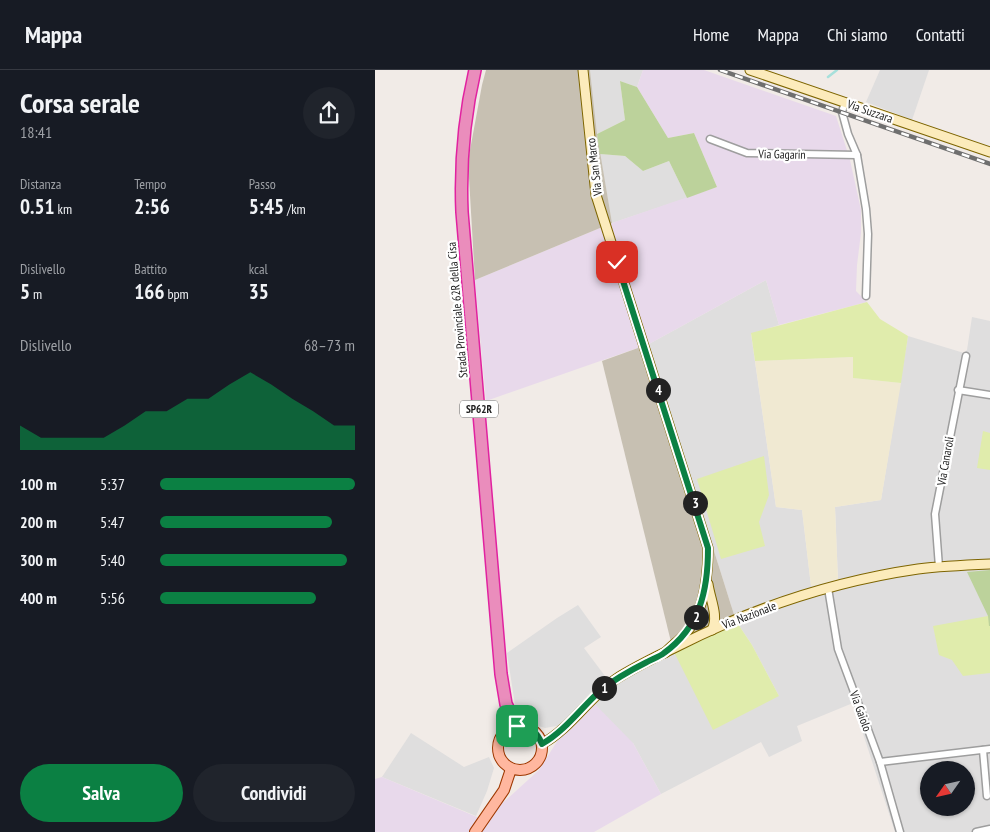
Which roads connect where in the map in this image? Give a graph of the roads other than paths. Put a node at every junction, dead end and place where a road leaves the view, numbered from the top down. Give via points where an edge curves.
1 (475, 70) edge
2 (583, 70) edge
3 (750, 70) edge
4 (845, 102) junction
5 (710, 139) dead end
6 (990, 152) edge
7 (857, 155) junction
8 (866, 296) dead end
9 (966, 356) dead end
10 (958, 390) junction
11 (990, 395) edge
12 (990, 564) edge
13 (939, 567) junction
14 (707, 576) junction
15 (828, 588) junction
16 (712, 605) junction
17 (699, 610) junction
18 (735, 620) junction
19 (709, 631) junction
20 (665, 653) junction
21 (517, 726) junction
22 (542, 744) junction
23 (987, 750) edge
24 (880, 762) junction
25 (511, 769) junction
26 (987, 796) dead end
27 (990, 830) edge
28 (475, 832) edge
29 (901, 832) edge
30 (976, 832) edge

1 - 21 highway, Strada Provinciale 62R della Cisa / SP62R via 463,139 462,212 501,674 506,704
2 - 14 street, Via San Marco via 596,195 703,530 708,548
3 - 4 street, Via Suzzara
4 - 6 street, Via Suzzara
4 - 7 street via 843,118
5 - 7 street, Via Gagarin via 747,153
7 - 8 street via 867,218
9 - 10 street, Via Canaroli
10 - 11 street
10 - 13 street, Via Canaroli via 935,514
12 - 13 street, Via Nazionale
13 - 15 street, Via Nazionale via 883,575
14 - 16 street, Via San Marco
14 - 17 street, Via San Marco
15 - 18 street, Via Nazionale
15 - 24 street, Via Gaiolo via 838,649
16 - 18 street via 720,615
16 - 19 street, Via San Marco via 716,618
17 - 19 street via 699,621
17 - 20 street, Via San Marco via 693,625
18 - 19 street, Via Nazionale
19 - 20 street, Via Nazionale
20 - 22 street, Via Nazionale via 601,690 555,736
21 - 22 main road via 530,728
21 - 25 main road via 505,731 497,748 501,761
22 - 25 main road via 540,758 531,768
23 - 24 street
23 - 26 street
24 - 29 street, Via Gaiolo
25 - 28 main road via 504,790
27 - 30 street

